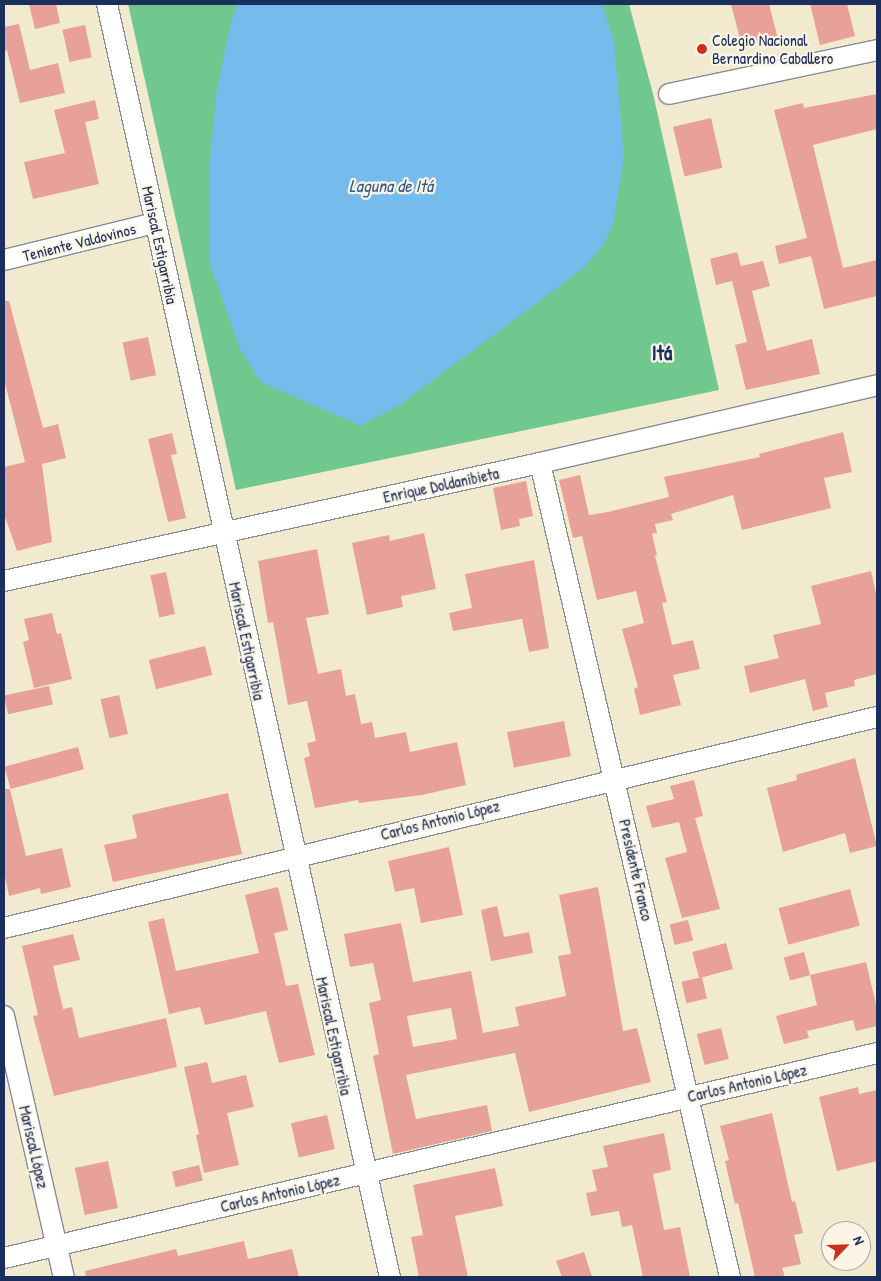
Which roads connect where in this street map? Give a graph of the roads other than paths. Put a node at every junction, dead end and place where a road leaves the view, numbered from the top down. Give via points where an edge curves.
1 (107, 4) edge
2 (877, 50) edge
3 (669, 94) dead end
4 (155, 223) junction
5 (4, 260) edge
6 (877, 384) edge
7 (540, 463) junction
8 (223, 532) junction
9 (4, 581) edge
10 (877, 717) edge
11 (614, 778) junction
12 (295, 856) junction
13 (4, 928) edge
14 (4, 1016) edge
15 (877, 1053) edge
16 (688, 1097) junction
17 (364, 1173) junction
18 (57, 1246) junction
19 (4, 1258) edge
20 (64, 1277) edge
21 (390, 1277) edge
22 (730, 1277) edge

1 - 4 street, Mariscal Estigarribia
2 - 3 street
4 - 5 street, Teniente Valdovinos
4 - 8 street, Mariscal Estigarribia
6 - 7 street, Enrique Doldanibieta
7 - 8 street, Enrique Doldanibieta
7 - 11 street, Presidente Franco
8 - 9 street, Enrique Doldanibieta
8 - 12 street, Mariscal Estigarribia
10 - 11 street, Carlos Antonio López
11 - 12 street, Carlos Antonio López
11 - 16 street, Presidente Franco
12 - 13 street, Carlos Antonio López
12 - 17 street, Mariscal Estigarribia
14 - 18 street, Mariscal López
15 - 16 street, Carlos Antonio López
16 - 17 street, Carlos Antonio López
16 - 22 street, Presidente Franco
17 - 18 street, Carlos Antonio López
17 - 21 street, Mariscal Estigarribia
18 - 19 street, Carlos Antonio López
18 - 20 street, Mariscal López

